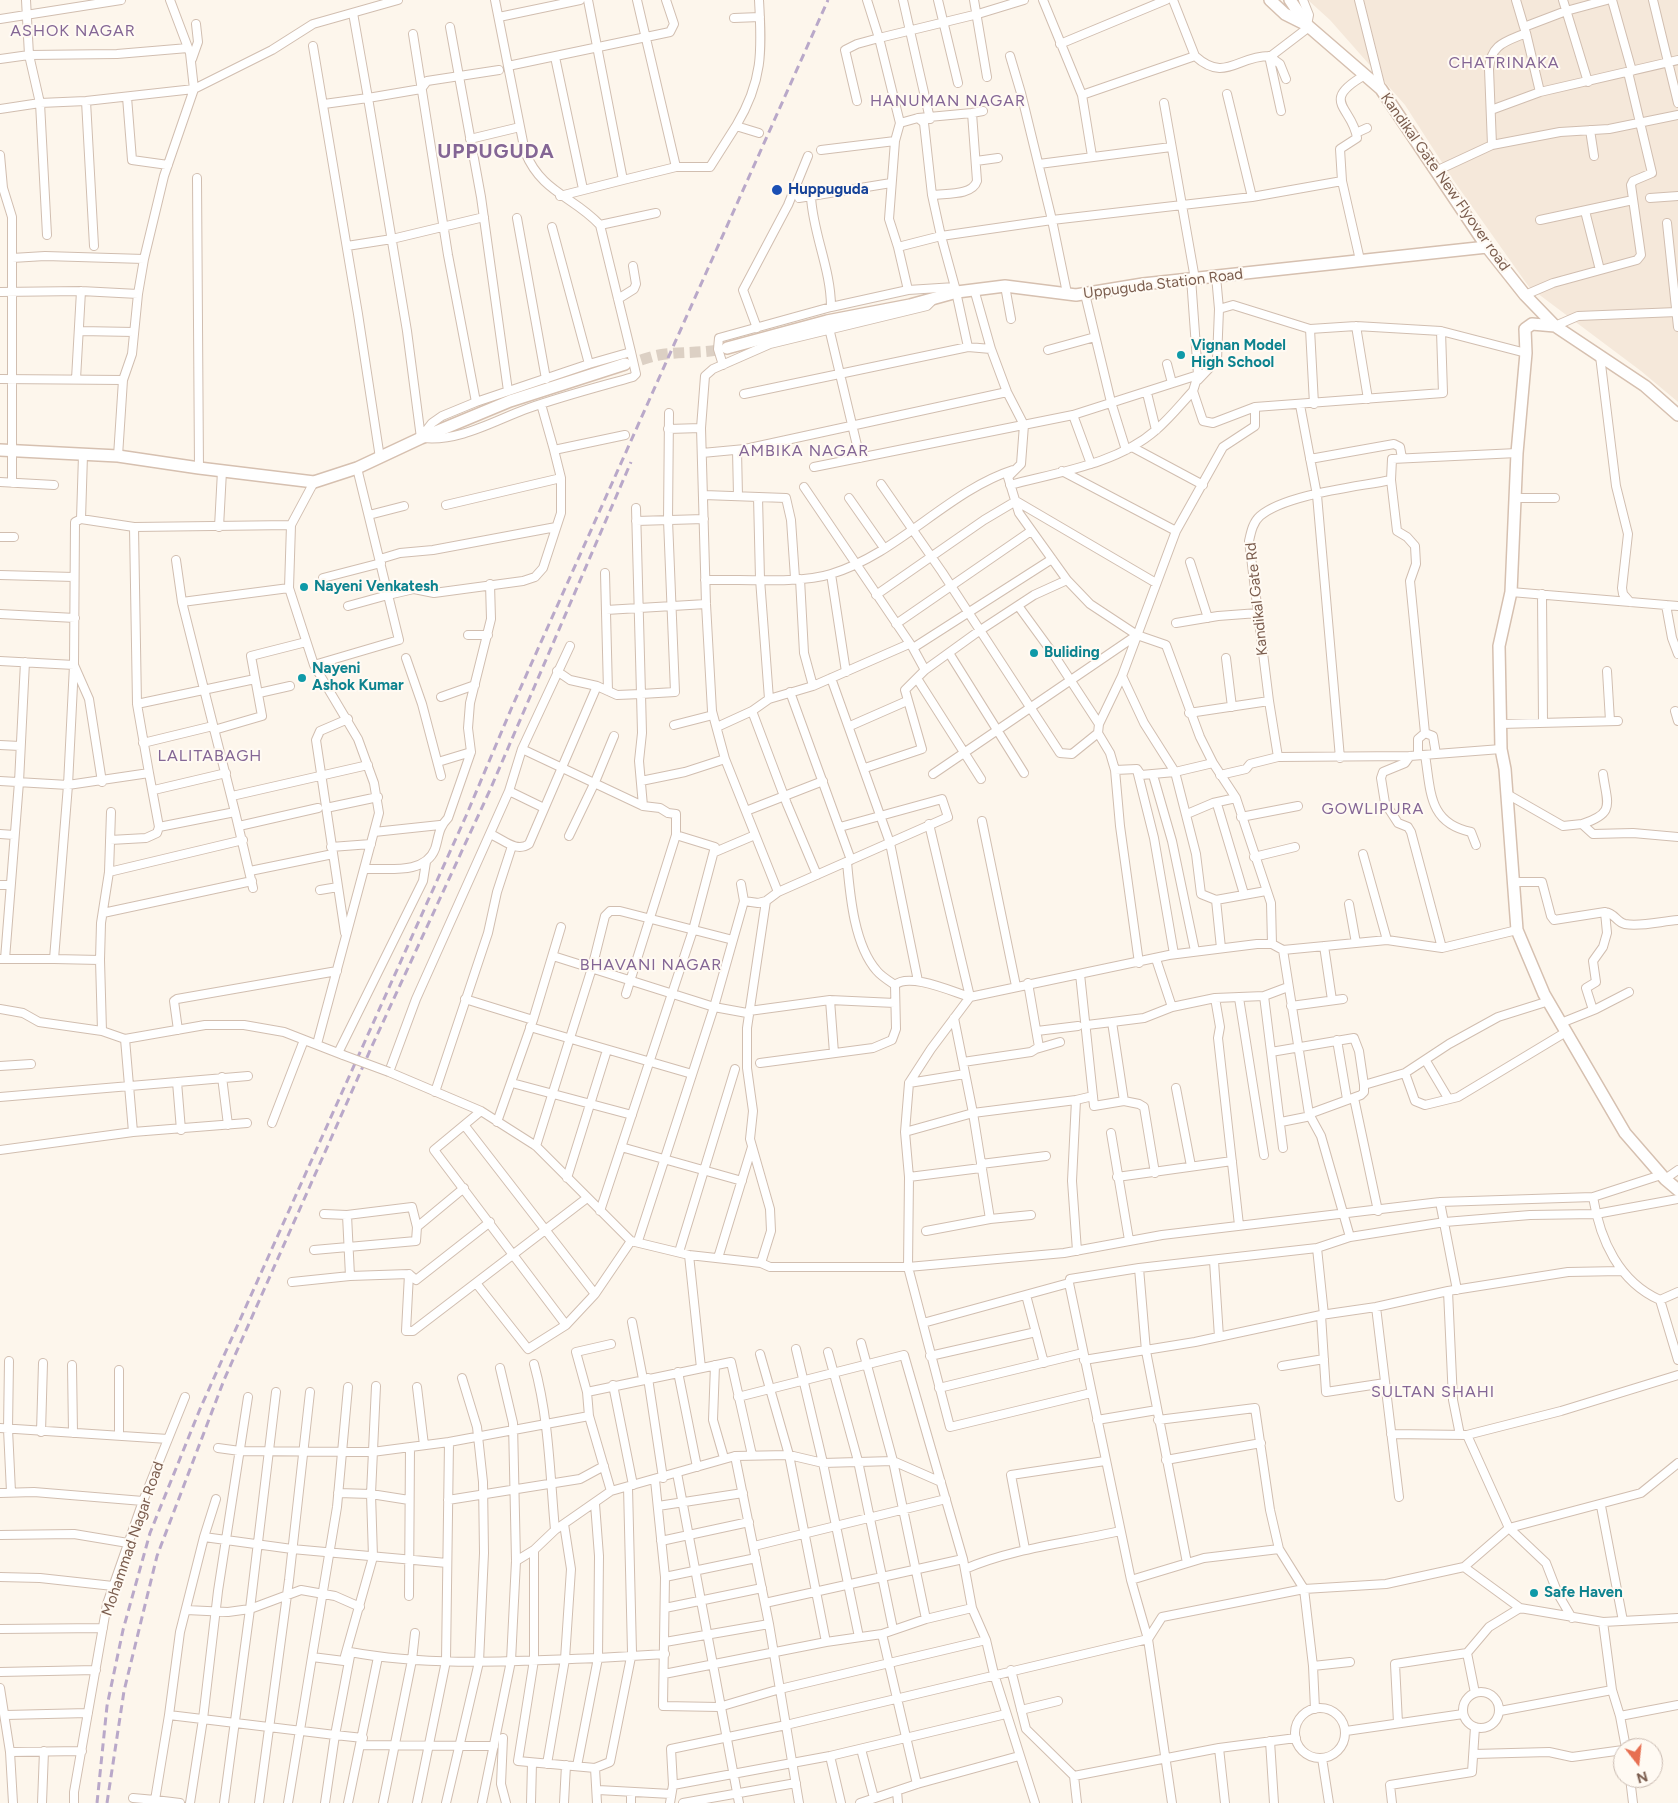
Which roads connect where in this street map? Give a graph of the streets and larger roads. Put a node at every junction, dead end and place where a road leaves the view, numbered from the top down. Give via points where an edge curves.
1 (26, 0) edge
2 (121, 0) edge
3 (170, 0) edge
4 (398, 0) edge
5 (495, 0) edge
6 (580, 0) edge
7 (588, 0) edge
8 (637, 0) edge
9 (666, 0) edge
10 (760, 0) edge
11 (867, 0) edge
12 (903, 0) edge
13 (938, 0) edge
14 (974, 0) edge
15 (1024, 0) edge
16 (1043, 0) edge
17 (1166, 0) edge
18 (1173, 0) edge
19 (1270, 0) edge
20 (1359, 0) edge
21 (1516, 0) edge
22 (1563, 0) edge
23 (1607, 0) edge
24 (1612, 0) edge
25 (1653, 0) edge
26 (1296, 1) edge
27 (542, 4) edge
28 (1566, 11) junction
29 (353, 13) junction
30 (978, 14) junction
31 (28, 15) junction
32 (499, 17) junction
33 (760, 17) junction
34 (0, 18) edge
35 (734, 18) dead end
36 (943, 22) junction
37 (196, 24) dead end
38 (1308, 26) junction
39 (450, 27) dead end
40 (912, 30) junction
41 (1525, 30) junction
42 (412, 34) dead end
43 (646, 37) junction
44 (879, 38) junction
45 (1060, 44) junction
46 (313, 46) dead end
47 (598, 47) junction
48 (188, 48) junction
49 (29, 55) junction
50 (1010, 56) dead end
51 (1195, 56) junction
52 (1270, 56) junction
53 (555, 57) junction
54 (0, 59) edge
55 (1678, 60) edge
56 (191, 63) junction
57 (1667, 63) junction
58 (508, 66) junction
59 (499, 70) dead end
60 (1630, 72) junction
61 (1365, 75) junction
62 (459, 76) junction
63 (987, 77) dead end
64 (1286, 79) dead end
65 (1588, 82) junction
66 (958, 83) dead end
67 (194, 89) junction
68 (421, 89) junction
69 (1381, 89) junction
70 (1540, 92) junction
71 (1227, 94) dead end
72 (1082, 95) junction
73 (126, 96) junction
74 (368, 98) junction
75 (86, 101) junction
76 (857, 101) dead end
77 (40, 103) junction
78 (1164, 103) dead end
79 (1678, 103) edge
80 (324, 104) junction
81 (0, 109) edge
82 (1491, 110) junction
83 (983, 111) dead end
84 (1281, 111) dead end
85 (972, 113) junction
86 (1678, 116) edge
87 (918, 118) junction
88 (930, 119) junction
89 (1641, 121) junction
90 (900, 123) junction
91 (736, 126) junction
92 (520, 127) junction
93 (1366, 128) dead end
94 (1590, 130) junction
95 (759, 133) dead end
96 (1356, 133) junction
97 (470, 139) junction
98 (895, 140) junction
99 (1492, 145) junction
100 (1171, 147) junction
101 (821, 150) dead end
102 (0, 155) edge
103 (808, 156) dead end
104 (1092, 156) junction
105 (1594, 156) dead end
106 (998, 158) dead end
107 (976, 161) junction
108 (1039, 164) junction
109 (168, 165) junction
110 (676, 167) junction
111 (1436, 171) junction
112 (197, 178) dead end
113 (624, 180) junction
114 (1342, 181) junction
115 (891, 183) junction
116 (583, 189) junction
117 (2, 195) edge
118 (932, 195) junction
119 (560, 196) junction
120 (1678, 196) edge
121 (811, 197) junction
122 (1252, 197) junction
123 (800, 198) dead end
124 (1650, 198) dead end
125 (1633, 200) junction
126 (1183, 206) junction
127 (1584, 211) junction
128 (656, 214) dead end
129 (484, 217) junction
130 (517, 218) dead end
131 (1052, 220) junction
132 (1540, 220) dead end
133 (1667, 222) dead end
134 (600, 225) junction
135 (443, 226) junction
136 (552, 228) dead end
137 (47, 235) dead end
138 (941, 236) junction
139 (392, 239) junction
140 (94, 246) dead end
141 (347, 246) junction
142 (898, 247) junction
143 (1486, 247) junction
144 (12, 258) junction
145 (144, 259) junction
146 (1360, 260) junction
147 (633, 266) dead end
148 (1600, 270) junction
149 (1675, 271) edge
150 (1216, 276) junction
151 (1193, 278) junction
152 (1005, 286) junction
153 (956, 289) junction
154 (974, 289) junction
155 (81, 290) junction
156 (908, 290) junction
157 (0, 292) edge
158 (11, 292) junction
159 (1067, 293) junction
160 (138, 294) junction
161 (1085, 294) junction
162 (1526, 295) junction
163 (618, 298) junction
164 (935, 298) junction
165 (832, 307) junction
166 (1218, 309) junction
167 (1676, 312) junction
168 (1010, 319) dead end
169 (1356, 326) junction
170 (1555, 326) junction
171 (1678, 327) edge
172 (757, 328) junction
173 (829, 328) junction
174 (1310, 329) junction
175 (80, 331) junction
176 (1441, 331) junction
177 (134, 332) junction
178 (1095, 337) junction
179 (968, 347) junction
180 (727, 348) tunnel mouth
181 (991, 349) junction
182 (1048, 350) dead end
183 (630, 352) junction
184 (1526, 352) junction
185 (1600, 356) junction
186 (589, 364) junction
187 (625, 364) tunnel mouth
188 (1167, 364) dead end
189 (724, 365) junction
190 (841, 373) junction
191 (1198, 377) junction
192 (0, 378) edge
193 (10, 378) junction
194 (546, 378) junction
195 (76, 379) junction
196 (123, 380) junction
197 (1172, 383) junction
198 (508, 391) junction
199 (1193, 391) junction
200 (1006, 392) junction
201 (1146, 393) junction
202 (744, 394) dead end
203 (1368, 399) junction
204 (476, 402) junction
205 (1111, 402) junction
206 (541, 404) junction
207 (1314, 404) junction
208 (1300, 405) junction
209 (1255, 407) junction
210 (669, 413) dead end
211 (1073, 415) junction
212 (1678, 415) edge
213 (851, 425) junction
214 (1024, 425) junction
215 (702, 428) junction
216 (668, 429) junction
217 (1156, 430) junction
218 (625, 435) dead end
219 (421, 438) junction
220 (1129, 448) junction
221 (554, 450) junction
222 (737, 450) junction
223 (6, 451) edge
224 (1517, 453) junction
225 (702, 454) junction
226 (83, 455) junction
227 (118, 456) junction
228 (380, 458) junction
229 (860, 458) junction
230 (1402, 458) junction
231 (1310, 460) junction
232 (1091, 464) junction
233 (814, 467) dead end
234 (199, 468) junction
235 (357, 468) junction
236 (1018, 468) junction
237 (222, 471) junction
238 (1062, 471) junction
239 (562, 478) junction
240 (1392, 480) junction
241 (0, 482) edge
242 (314, 482) junction
243 (12, 483) junction
244 (881, 484) dead end
245 (54, 485) dead end
246 (1010, 485) junction
247 (1202, 485) junction
248 (804, 487) dead end
249 (704, 495) junction
250 (1317, 495) junction
251 (738, 496) junction
252 (758, 496) junction
253 (849, 498) dead end
254 (1515, 498) junction
255 (1555, 498) dead end
256 (1016, 501) junction
257 (446, 505) dead end
258 (404, 506) dead end
259 (636, 508) dead end
260 (369, 515) junction
261 (81, 518) junction
262 (704, 519) junction
263 (668, 520) junction
264 (636, 521) junction
265 (291, 525) junction
266 (556, 526) junction
267 (134, 527) junction
268 (219, 527) junction
269 (914, 529) junction
270 (1032, 531) junction
271 (1176, 531) junction
272 (0, 537) edge
273 (14, 537) dead end
274 (884, 548) junction
275 (931, 558) junction
276 (1052, 559) junction
277 (176, 560) dead end
278 (381, 561) junction
279 (1190, 562) dead end
280 (856, 564) junction
281 (606, 573) dead end
282 (831, 574) junction
283 (0, 575) edge
284 (74, 577) junction
285 (323, 578) dead end
286 (760, 579) junction
287 (798, 579) junction
288 (706, 580) junction
289 (1067, 580) junction
290 (1156, 583) junction
291 (490, 584) junction
292 (951, 586) junction
293 (290, 588) junction
294 (1511, 592) junction
295 (876, 594) junction
296 (1542, 594) junction
297 (388, 595) junction
298 (182, 602) junction
299 (1630, 602) junction
300 (706, 604) junction
301 (1666, 605) junction
302 (348, 606) dead end
303 (672, 606) junction
304 (1678, 606) edge
305 (1019, 607) junction
306 (637, 608) junction
307 (606, 610) junction
308 (1258, 613) junction
309 (0, 614) edge
310 (969, 614) junction
311 (75, 618) junction
312 (1208, 618) junction
313 (1176, 623) dead end
314 (896, 624) junction
315 (979, 631) junction
316 (1137, 634) junction
317 (468, 635) dead end
318 (488, 636) junction
319 (306, 642) junction
320 (570, 646) dead end
321 (911, 646) junction
322 (949, 653) junction
323 (1678, 654) edge
324 (406, 658) dead end
325 (1226, 658) dead end
326 (0, 662) edge
327 (25, 662) junction
328 (74, 665) junction
329 (314, 665) junction
330 (925, 670) junction
331 (1607, 670) dead end
332 (557, 671) junction
333 (846, 672) junction
334 (1122, 676) junction
335 (831, 678) junction
336 (255, 679) junction
337 (918, 680) junction
338 (1070, 680) junction
339 (475, 685) junction
340 (290, 686) dead end
341 (597, 686) junction
342 (814, 686) junction
343 (202, 689) junction
344 (608, 691) junction
345 (790, 692) junction
346 (259, 693) junction
347 (642, 694) junction
348 (440, 697) dead end
349 (769, 699) junction
350 (907, 701) junction
351 (1269, 701) junction
352 (137, 704) junction
353 (1232, 707) junction
354 (1029, 708) junction
355 (752, 711) junction
356 (1675, 711) dead end
357 (1190, 713) junction
358 (713, 716) junction
359 (348, 719) junction
360 (1678, 721) edge
361 (1543, 723) junction
362 (1099, 724) junction
363 (1500, 724) junction
364 (674, 725) dead end
365 (850, 726) junction
366 (717, 727) junction
367 (214, 728) junction
368 (996, 729) junction
369 (1098, 733) junction
370 (1425, 733) junction
371 (614, 736) dead end
372 (143, 743) junction
373 (0, 745) edge
374 (20, 746) junction
375 (522, 748) junction
376 (1501, 749) junction
377 (471, 752) junction
378 (964, 754) junction
379 (1436, 754) junction
380 (1418, 755) junction
381 (1278, 757) junction
382 (1340, 758) junction
383 (725, 759) junction
384 (438, 762) junction
385 (1213, 763) junction
386 (368, 765) junction
387 (562, 766) junction
388 (865, 768) junction
389 (1137, 769) junction
390 (1115, 770) junction
391 (1175, 772) junction
392 (226, 773) junction
393 (1024, 773) dead end
394 (149, 774) junction
395 (933, 774) dead end
396 (1603, 774) dead end
397 (1153, 775) junction
398 (1220, 775) junction
399 (320, 776) junction
400 (441, 776) dead end
401 (981, 779) dead end
402 (641, 781) junction
403 (823, 781) junction
404 (0, 782) edge
405 (19, 782) junction
406 (102, 782) junction
407 (595, 782) junction
408 (68, 785) junction
409 (154, 790) junction
410 (509, 791) junction
411 (1507, 794) junction
412 (232, 796) junction
413 (784, 796) junction
414 (378, 797) junction
415 (1236, 798) junction
416 (1217, 804) junction
417 (643, 806) junction
418 (1298, 806) dead end
419 (322, 808) junction
420 (544, 808) junction
421 (746, 811) junction
422 (111, 812) dead end
423 (235, 812) junction
424 (1187, 814) junction
425 (881, 815) junction
426 (1241, 817) junction
427 (982, 821) dead end
428 (929, 824) junction
429 (1582, 824) junction
430 (440, 825) junction
431 (239, 826) junction
432 (159, 827) junction
433 (840, 827) junction
434 (374, 832) junction
435 (0, 834) edge
436 (490, 834) junction
437 (14, 835) junction
438 (676, 835) junction
439 (755, 835) junction
440 (569, 836) dead end
441 (1678, 837) edge
442 (110, 840) junction
443 (242, 840) junction
444 (890, 843) junction
445 (371, 844) junction
446 (1476, 845) dead end
447 (512, 846) junction
448 (1295, 847) dead end
449 (332, 850) junction
450 (715, 852) junction
451 (1363, 854) dead end
452 (1254, 857) junction
453 (849, 861) junction
454 (426, 862) junction
455 (365, 868) junction
456 (250, 871) junction
457 (109, 872) junction
458 (817, 875) junction
459 (1514, 882) junction
460 (741, 884) dead end
461 (0, 885) edge
462 (10, 885) junction
463 (338, 887) junction
464 (320, 890) dead end
465 (1266, 891) junction
466 (778, 892) junction
467 (1244, 894) junction
468 (1216, 900) junction
469 (744, 901) junction
470 (766, 901) junction
471 (1349, 904) dead end
472 (103, 912) junction
473 (1605, 912) junction
474 (650, 918) junction
475 (1678, 920) edge
476 (561, 927) dead end
477 (692, 930) junction
478 (1517, 930) junction
479 (3, 935) edge
480 (345, 938) junction
481 (733, 940) junction
482 (1387, 940) junction
483 (1356, 943) junction
484 (1272, 944) junction
485 (1324, 946) junction
486 (1221, 948) junction
487 (1442, 948) junction
488 (1283, 950) junction
489 (1195, 951) junction
490 (1174, 954) junction
491 (553, 956) junction
492 (2, 959) edge
493 (54, 959) junction
494 (1156, 959) junction
495 (100, 960) junction
496 (1138, 963) junction
497 (592, 968) junction
498 (337, 971) junction
499 (1080, 974) junction
500 (631, 980) junction
501 (918, 981) junction
502 (1028, 983) junction
503 (895, 985) junction
504 (1016, 986) junction
505 (1288, 987) junction
506 (672, 992) junction
507 (1629, 992) dead end
508 (626, 994) dead end
509 (1264, 996) junction
510 (970, 997) junction
511 (1215, 998) junction
512 (1239, 998) junction
513 (465, 999) junction
514 (1343, 999) dead end
515 (830, 1000) junction
516 (1332, 1000) junction
517 (1550, 1001) junction
518 (895, 1003) junction
519 (714, 1006) junction
520 (1291, 1006) junction
521 (1172, 1007) junction
522 (0, 1009) edge
523 (1593, 1010) junction
524 (748, 1012) junction
525 (954, 1018) junction
526 (1112, 1022) junction
527 (531, 1024) junction
528 (1087, 1025) junction
529 (1078, 1026) dead end
530 (1563, 1028) junction
531 (178, 1030) junction
532 (102, 1031) junction
533 (1037, 1031) junction
534 (125, 1039) junction
535 (569, 1039) junction
536 (304, 1040) junction
537 (1338, 1040) junction
538 (1060, 1042) dead end
539 (318, 1044) junction
540 (1298, 1047) junction
541 (1036, 1049) junction
542 (608, 1050) junction
543 (1271, 1052) junction
544 (834, 1053) junction
545 (341, 1054) junction
546 (1426, 1061) junction
547 (651, 1062) junction
548 (963, 1062) junction
549 (760, 1063) dead end
550 (31, 1064) dead end
551 (0, 1066) edge
552 (734, 1069) dead end
553 (389, 1072) junction
554 (1405, 1073) junction
555 (692, 1074) junction
556 (965, 1074) junction
557 (248, 1076) dead end
558 (222, 1077) junction
559 (176, 1082) junction
560 (512, 1083) junction
561 (909, 1083) junction
562 (1364, 1085) junction
563 (129, 1086) junction
564 (1176, 1088) dead end
565 (435, 1092) junction
566 (552, 1094) junction
567 (1093, 1096) junction
568 (0, 1097) edge
569 (1448, 1098) junction
570 (1351, 1099) junction
571 (1076, 1100) junction
572 (1124, 1101) junction
573 (591, 1104) junction
574 (481, 1111) junction
575 (973, 1113) junction
576 (632, 1115) junction
577 (1310, 1115) junction
578 (497, 1122) junction
579 (1281, 1122) junction
580 (247, 1123) dead end
581 (272, 1123) dead end
582 (228, 1125) junction
583 (465, 1126) junction
584 (181, 1130) junction
585 (133, 1132) junction
586 (904, 1132) junction
587 (1111, 1133) dead end
588 (536, 1146) junction
589 (621, 1147) junction
590 (752, 1147) junction
591 (1282, 1148) dead end
592 (0, 1150) edge
593 (1264, 1155) dead end
594 (1046, 1156) dead end
595 (665, 1160) junction
596 (1232, 1161) junction
597 (981, 1166) junction
598 (1191, 1166) junction
599 (1678, 1170) edge
600 (704, 1171) junction
601 (1155, 1173) junction
602 (909, 1177) junction
603 (1117, 1177) junction
604 (1663, 1177) junction
605 (567, 1178) junction
606 (742, 1181) junction
607 (464, 1188) junction
608 (1678, 1190) edge
609 (1593, 1197) junction
610 (587, 1198) junction
611 (1678, 1199) edge
612 (1440, 1202) junction
613 (600, 1211) junction
614 (1378, 1211) junction
615 (324, 1214) dead end
616 (347, 1214) junction
617 (1596, 1214) junction
618 (1031, 1215) dead end
619 (1343, 1215) junction
620 (990, 1219) junction
621 (490, 1222) junction
622 (1445, 1222) junction
623 (1239, 1225) junction
624 (417, 1227) junction
625 (546, 1230) junction
626 (926, 1231) dead end
627 (1350, 1237) junction
628 (1129, 1240) junction
629 (635, 1241) junction
630 (348, 1247) junction
631 (1317, 1248) junction
632 (314, 1250) dead end
633 (1077, 1251) junction
634 (679, 1252) junction
635 (514, 1254) junction
636 (689, 1255) junction
637 (718, 1258) junction
638 (1214, 1261) junction
639 (760, 1264) junction
640 (908, 1267) junction
641 (1139, 1268) junction
642 (1621, 1270) junction
643 (409, 1274) junction
644 (350, 1276) junction
645 (292, 1282) dead end
646 (1069, 1283) junction
647 (476, 1284) junction
648 (1452, 1291) junction
649 (1678, 1292) edge
650 (595, 1294) junction
651 (1026, 1295) junction
652 (1660, 1300) junction
653 (1376, 1307) junction
654 (1323, 1315) junction
655 (632, 1322) dead end
656 (923, 1323) junction
657 (566, 1324) junction
658 (1036, 1332) junction
659 (1219, 1337) junction
660 (861, 1343) dead end
661 (611, 1344) dead end
662 (796, 1349) dead end
663 (828, 1352) dead end
664 (1146, 1352) junction
665 (760, 1354) dead end
666 (930, 1356) junction
667 (1083, 1357) junction
668 (1324, 1359) junction
669 (1678, 1360) edge
670 (9, 1361) dead end
671 (1044, 1362) junction
672 (43, 1363) dead end
673 (534, 1364) dead end
674 (867, 1364) junction
675 (72, 1365) dead end
676 (715, 1365) junction
677 (1282, 1366) dead end
678 (500, 1368) dead end
679 (701, 1368) junction
680 (118, 1370) dead end
681 (678, 1372) junction
682 (834, 1373) junction
683 (1678, 1375) edge
684 (462, 1378) dead end
685 (645, 1379) junction
686 (804, 1381) junction
687 (1385, 1383) junction
688 (613, 1385) junction
689 (376, 1386) dead end
690 (348, 1387) dead end
691 (417, 1387) dead end
692 (939, 1388) junction
693 (770, 1389) junction
694 (276, 1392) dead end
695 (310, 1392) dead end
696 (587, 1392) junction
697 (1091, 1393) junction
698 (248, 1397) dead end
699 (738, 1397) junction
700 (186, 1398) dead end
701 (1157, 1410) junction
702 (589, 1416) junction
703 (1097, 1420) junction
704 (1158, 1420) junction
705 (546, 1424) junction
706 (4, 1429) edge
707 (513, 1430) junction
708 (41, 1432) junction
709 (73, 1433) junction
710 (1391, 1434) junction
711 (119, 1435) junction
712 (1463, 1435) junction
713 (478, 1436) junction
714 (168, 1439) junction
715 (449, 1442) junction
716 (1261, 1443) junction
717 (424, 1445) junction
718 (410, 1447) junction
719 (218, 1448) dead end
720 (240, 1451) junction
721 (269, 1452) junction
722 (304, 1452) junction
723 (342, 1452) junction
724 (372, 1452) junction
725 (752, 1455) junction
726 (789, 1455) junction
727 (735, 1456) junction
728 (724, 1458) junction
729 (1166, 1460) junction
730 (858, 1461) junction
731 (892, 1461) junction
732 (1105, 1461) junction
733 (1678, 1462) edge
734 (823, 1463) junction
735 (604, 1466) junction
736 (697, 1467) junction
737 (677, 1473) junction
738 (659, 1479) junction
739 (941, 1482) junction
740 (551, 1484) junction
741 (631, 1486) junction
742 (516, 1489) junction
743 (611, 1491) junction
744 (11, 1492) junction
745 (0, 1493) edge
746 (338, 1493) junction
747 (744, 1493) junction
748 (370, 1494) junction
749 (483, 1495) junction
750 (1399, 1497) dead end
751 (946, 1498) junction
752 (216, 1499) dead end
753 (409, 1500) junction
754 (448, 1500) junction
755 (143, 1501) junction
756 (683, 1502) junction
757 (595, 1504) junction
758 (658, 1506) junction
759 (1601, 1506) junction
760 (902, 1510) junction
761 (870, 1518) junction
762 (749, 1522) junction
763 (564, 1524) junction
764 (836, 1526) junction
765 (1508, 1528) junction
766 (554, 1530) junction
767 (1120, 1531) junction
768 (804, 1534) junction
769 (0, 1535) edge
770 (689, 1535) junction
771 (204, 1537) junction
772 (226, 1540) junction
773 (660, 1541) junction
774 (128, 1543) junction
775 (258, 1544) junction
776 (754, 1546) junction
777 (1279, 1548) junction
778 (292, 1549) junction
779 (1025, 1549) junction
780 (534, 1550) junction
781 (330, 1551) junction
782 (373, 1557) junction
783 (756, 1558) junction
784 (409, 1559) junction
785 (963, 1559) junction
786 (516, 1561) junction
787 (447, 1563) junction
788 (1187, 1563) junction
789 (1464, 1567) junction
790 (916, 1568) junction
791 (965, 1570) junction
792 (696, 1571) junction
793 (882, 1576) junction
794 (0, 1577) edge
795 (665, 1577) junction
796 (1131, 1580) junction
797 (848, 1584) junction
798 (113, 1586) junction
799 (762, 1588) junction
800 (1304, 1589) junction
801 (815, 1591) junction
802 (287, 1594) junction
803 (322, 1594) junction
804 (409, 1596) dead end
805 (701, 1601) junction
806 (765, 1603) junction
807 (360, 1606) junction
808 (665, 1608) junction
809 (972, 1608) junction
810 (1520, 1608) junction
811 (186, 1610) junction
812 (217, 1610) junction
813 (250, 1610) junction
814 (926, 1618) junction
815 (1572, 1618) junction
816 (1678, 1618) edge
817 (1623, 1621) junction
818 (1602, 1622) junction
819 (769, 1624) junction
820 (103, 1628) junction
821 (0, 1629) edge
822 (893, 1629) junction
823 (415, 1633) dead end
824 (882, 1634) junction
825 (708, 1635) junction
826 (859, 1636) junction
827 (1148, 1639) junction
828 (986, 1640) junction
829 (665, 1642) junction
830 (826, 1642) junction
831 (350, 1652) junction
832 (774, 1653) junction
833 (1467, 1653) junction
834 (665, 1654) junction
835 (631, 1656) junction
836 (312, 1657) junction
837 (378, 1657) junction
838 (598, 1658) junction
839 (565, 1659) junction
840 (412, 1660) junction
841 (534, 1660) junction
842 (344, 1661) junction
843 (446, 1661) junction
844 (511, 1661) junction
845 (479, 1662) junction
846 (1350, 1662) dead end
847 (888, 1663) junction
848 (713, 1665) junction
849 (1313, 1666) junction
850 (96, 1670) junction
851 (1011, 1670) junction
852 (0, 1672) edge
853 (664, 1674) junction
854 (994, 1674) junction
855 (0, 1688) edge
856 (780, 1689) junction
857 (1612, 1690) junction
858 (1475, 1693) junction
859 (896, 1698) junction
860 (1058, 1701) dead end
861 (1678, 1705) edge
862 (719, 1707) junction
863 (1315, 1709) junction
864 (1021, 1710) junction
865 (1500, 1711) junction
866 (88, 1713) junction
867 (1006, 1714) junction
868 (1463, 1714) junction
869 (6, 1715) junction
870 (169, 1715) junction
871 (1620, 1716) junction
872 (203, 1718) junction
873 (236, 1723) junction
874 (1398, 1723) junction
875 (786, 1725) junction
876 (268, 1727) junction
877 (1475, 1727) junction
878 (301, 1731) junction
879 (1346, 1732) junction
880 (335, 1735) junction
881 (725, 1737) junction
882 (503, 1738) dead end
883 (906, 1738) junction
884 (1296, 1738) junction
885 (1623, 1738) edge
886 (362, 1741) junction
887 (1270, 1741) junction
888 (395, 1746) junction
889 (494, 1746) junction
890 (429, 1747) junction
891 (459, 1747) junction
892 (1219, 1748) junction
893 (861, 1749) junction
894 (44, 1751) junction
895 (82, 1751) junction
896 (1613, 1751) edge
897 (10, 1752) junction
898 (1474, 1754) junction
899 (830, 1756) junction
900 (1019, 1756) junction
901 (1167, 1758) junction
902 (1322, 1758) junction
903 (532, 1763) junction
904 (792, 1763) junction
905 (547, 1764) junction
906 (566, 1765) junction
907 (578, 1766) junction
908 (595, 1768) junction
909 (733, 1774) junction
910 (1074, 1776) junction
911 (796, 1783) junction
912 (917, 1784) junction
913 (673, 1785) junction
914 (1631, 1788) edge
915 (598, 1790) junction
916 (897, 1791) junction
917 (631, 1792) junction
918 (671, 1794) junction
919 (737, 1794) junction
920 (134, 1798) dead end
921 (874, 1798) junction
922 (155, 1801) edge
923 (13, 1803) edge
924 (42, 1803) edge
925 (74, 1803) edge
926 (180, 1803) edge
927 (190, 1803) edge
928 (224, 1803) edge
929 (259, 1803) edge
930 (288, 1803) edge
931 (325, 1803) edge
932 (348, 1803) edge
933 (383, 1803) edge
934 (417, 1803) edge
935 (446, 1803) edge
936 (482, 1803) edge
937 (506, 1803) edge
938 (531, 1803) edge
939 (564, 1803) edge
940 (597, 1803) edge
941 (631, 1803) edge
942 (670, 1803) edge
943 (682, 1803) edge
944 (738, 1803) edge
945 (799, 1803) edge
946 (841, 1803) edge
947 (860, 1803) edge
948 (898, 1803) edge
949 (1035, 1803) edge
950 (1077, 1803) edge
951 (1172, 1803) edge
952 (1225, 1803) edge
953 (1274, 1803) edge
954 (1330, 1803) edge
955 (1392, 1803) edge
956 (1633, 1803) edge

1 - 31 street
2 - 31 street
3 - 48 street
4 - 29 street
5 - 32 street
6 - 27 street
7 - 47 street
8 - 43 street
9 - 43 street via 673,28 670,32
10 - 33 street
11 - 44 street
12 - 40 street
13 - 36 street
14 - 30 street
15 - 30 street
16 - 45 street
17 - 45 street
18 - 51 street
19 - 38 street via 1285,14
20 - 69 street
21 - 41 street
22 - 28 street
23 - 28 street
24 - 60 street
25 - 57 street
26 - 38 street
27 - 32 street
28 - 41 street
28 - 65 street
29 - 67 street via 312,24 272,50
29 - 74 street
30 - 36 street
30 - 63 street
31 - 34 street
31 - 49 street
32 - 58 street
33 - 35 street
33 - 91 street via 762,49 759,72 749,105
36 - 40 street
36 - 66 street
37 - 56 street via 198,42
38 - 52 street
38 - 61 street, Kandikal Gate New Flyover road
39 - 62 street
40 - 44 street
40 - 88 street
41 - 70 street
41 - 82 street via 1502,43 1490,58
42 - 68 street
43 - 47 street
43 - 110 street
44 - 76 street via 846,50
44 - 90 street
45 - 72 street
46 - 80 street
47 - 53 street
47 - 113 street
48 - 49 street via 117,54
48 - 56 street
49 - 54 street
49 - 77 street
50 - 108 street
51 - 52 street via 1206,65 1220,69 1252,58
51 - 72 street
52 - 64 street via 1280,64
52 - 84 street
53 - 58 street
53 - 116 street
55 - 57 street
56 - 67 street
57 - 60 street
57 - 79 street
58 - 92 street
59 - 62 street
60 - 65 street
60 - 89 street
61 - 69 street, Kandikal Gate New Flyover road
61 - 96 street via 1341,94 1340,106
62 - 68 street via 427,81
62 - 97 street
65 - 70 street
67 - 73 street
67 - 109 street
68 - 74 street
68 - 135 street
69 - 111 street, Kandikal Gate New Flyover road
70 - 82 street
71 - 122 street
72 - 104 street
73 - 75 street
73 - 109 street via 132,160
74 - 80 street
74 - 139 street
75 - 77 street
75 - 140 street
77 - 81 street
77 - 137 street
78 - 100 street
80 - 141 street
82 - 99 street
83 - 85 street
85 - 88 street
85 - 107 street
86 - 89 street
87 - 88 street
87 - 90 street
87 - 118 street via 924,123
89 - 94 street
89 - 125 street via 1652,173 1633,181
90 - 98 street
91 - 95 street
91 - 110 street via 710,167
92 - 97 street
92 - 119 street via 531,166
93 - 96 street
94 - 99 street via 1560,132
94 - 105 street
96 - 114 street via 1354,141 1340,149
97 - 129 street
98 - 101 street
98 - 115 street
99 - 111 street
100 - 104 street
100 - 126 street
102 - 117 street
103 - 172 street via 788,205 742,290
104 - 108 street
106 - 107 street
107 - 118 street via 977,181 969,191
108 - 131 street
109 - 145 street
110 - 113 street
111 - 143 street, Kandikal Gate New Flyover road
112 - 234 street
113 - 116 street
114 - 122 street
114 - 146 street
115 - 121 street
115 - 142 street via 889,219
116 - 119 street
117 - 144 street via 12,217
118 - 138 street
119 - 134 street via 588,213
120 - 124 street
121 - 123 street
121 - 165 street via 812,217
122 - 126 street
125 - 127 street
125 - 148 street via 1641,255 1637,260
126 - 131 street
126 - 151 street
127 - 132 street
127 - 148 street
128 - 134 street
129 - 135 street
129 - 198 street
130 - 194 street
131 - 138 street
131 - 159 street
133 - 149 street
134 - 163 street
135 - 139 street
135 - 204 street
136 - 186 street
138 - 142 street
138 - 153 street
139 - 141 street
139 - 219 street
141 - 228 street
142 - 156 street
143 - 146 street, Uppuguda Station Road
143 - 162 street, Kandikal Gate New Flyover road
144 - 145 street
144 - 158 street
145 - 160 street
146 - 150 street, Uppuguda Station Road
147 - 163 street via 634,289
148 - 162 street via 1553,283
149 - 167 street
150 - 151 street, Uppuguda Station Road
150 - 166 street
151 - 161 street, Uppuguda Station Road
151 - 191 street
152 - 154 street, Uppuguda Station Road
152 - 159 street, Uppuguda Station Road
152 - 168 street
153 - 154 street, Uppuguda Station Road
153 - 156 street
153 - 164 street, Uppuguda Station Road
153 - 179 street
154 - 181 street
155 - 158 street
155 - 160 street
155 - 175 street
156 - 165 street
157 - 158 street
158 - 193 street
159 - 161 street, Uppuguda Station Road
160 - 177 street
161 - 178 street
162 - 170 street, Kandikal Gate New Flyover road
163 - 183 street
164 - 173 street via 927,306
164 - 180 street, Uppuguda Station Road via 827,321
165 - 172 street
166 - 174 street via 1233,305
166 - 191 street via 1217,360
167 - 170 street via 1578,316
167 - 171 street
169 - 174 street
169 - 176 street
169 - 203 street
170 - 184 street via 1532,324 1526,327
170 - 185 street, Kandikal Gate New Flyover road
172 - 189 street via 719,338 718,349
173 - 189 street via 770,344
173 - 190 street
174 - 207 street
175 - 177 street
175 - 195 street
176 - 184 street
176 - 203 street via 1443,393
177 - 196 street via 132,354
178 - 182 street
178 - 205 street
179 - 181 street
179 - 190 street
181 - 200 street
183 - 186 street
183 - 206 street via 636,374 633,377
184 - 224 street
185 - 212 street, Kandikal Gate New Flyover road via 1645,386
185 - 299 street via 1616,486 1628,534 1622,588
186 - 194 street
187 - 219 street via 510,402
188 - 197 street
189 - 215 street via 705,376
190 - 202 street
190 - 213 street
191 - 197 street
191 - 199 street
192 - 193 street
193 - 195 street
193 - 223 street
194 - 198 street
195 - 196 street
196 - 227 street
197 - 201 street
198 - 204 street
199 - 209 street via 1203,421 1213,423
199 - 217 street
200 - 213 street
200 - 214 street
201 - 205 street
201 - 217 street
203 - 207 street
204 - 219 street via 442,416
205 - 211 street
205 - 220 street
206 - 219 street via 460,435 440,440
206 - 221 street
207 - 208 street
208 - 209 street
208 - 231 street
209 - 247 street via 1254,426 1223,448
210 - 216 street
211 - 214 street
211 - 232 street
213 - 222 street
213 - 229 street
214 - 229 street
214 - 236 street
215 - 216 street
215 - 225 street
216 - 263 street
217 - 220 street
218 - 221 street
219 - 228 street
220 - 232 street
220 - 247 street
221 - 239 street
222 - 225 street
222 - 251 street
223 - 226 street
223 - 243 street
224 - 230 street
224 - 254 street
225 - 249 street
226 - 227 street
226 - 261 street
227 - 234 street
228 - 235 street
229 - 233 street
230 - 231 street via 1400,447 1394,444
230 - 240 street via 1392,459
231 - 250 street
232 - 238 street
234 - 237 street
235 - 242 street
235 - 260 street
236 - 246 street via 1008,477
236 - 269 street via 991,477
237 - 242 street
237 - 268 street
238 - 246 street
238 - 271 street
239 - 257 street
239 - 266 street via 562,503
240 - 250 street, Kandikal Gate Rd
240 - 370 street via 1397,531 1415,546 1416,564 1410,581
241 - 243 street
242 - 265 street
243 - 245 street
244 - 269 street
246 - 256 street
247 - 271 street
248 - 280 street
249 - 251 street
249 - 262 street
250 - 308 street, Kandikal Gate Rd via 1277,506 1260,516 1254,524 1249,541
250 - 382 street
251 - 252 street
252 - 286 street
252 - 287 street via 786,498
253 - 274 street
254 - 255 street
254 - 294 street
256 - 270 street via 1019,513
256 - 275 street
256 - 290 street
258 - 260 street
259 - 264 street
260 - 278 street
261 - 267 street
261 - 284 street via 75,522
262 - 263 street
262 - 288 street
263 - 264 street
263 - 303 street
264 - 306 street
265 - 268 street
265 - 293 street
266 - 278 street via 432,550 400,553
266 - 291 street via 548,558 536,577
267 - 268 street
267 - 352 street
269 - 274 street
269 - 275 street
270 - 276 street
270 - 292 street
271 - 290 street
272 - 273 street
274 - 280 street
275 - 292 street
275 - 295 street
276 - 289 street
276 - 310 street
277 - 298 street
278 - 285 street
278 - 297 street
279 - 312 street
280 - 282 street
280 - 295 street
281 - 307 street
282 - 287 street
282 - 333 street
283 - 284 street
284 - 311 street
286 - 287 street
286 - 288 street
286 - 349 street
287 - 342 street via 804,653
288 - 300 street
289 - 305 street via 1034,595
289 - 316 street via 1090,604
290 - 316 street
291 - 297 street via 434,593 414,589
291 - 318 street
292 - 310 street
292 - 314 street
293 - 298 street
293 - 319 street
294 - 296 street
294 - 363 street via 1499,646
295 - 314 street
296 - 299 street
296 - 361 street
297 - 302 street
297 - 329 street via 399,640
298 - 343 street
299 - 301 street
300 - 303 street
300 - 358 street
301 - 304 street
301 - 323 street
303 - 306 street
303 - 347 street via 675,692
305 - 315 street
305 - 338 street
306 - 307 street
306 - 347 street
307 - 344 street
308 - 312 street
308 - 351 street, Kandikal Gate Rd
309 - 311 street
310 - 315 street
310 - 321 street
311 - 328 street
312 - 313 street
314 - 321 street
315 - 322 street
315 - 354 street
316 - 334 street
316 - 338 street
316 - 357 street via 1166,645
317 - 318 street
318 - 339 street
319 - 329 street
319 - 336 street via 254,654 251,660
320 - 332 street
321 - 330 street
321 - 333 street
322 - 330 street
322 - 368 street
324 - 384 street
325 - 353 street
326 - 327 street
327 - 328 street
327 - 374 street
328 - 406 street via 89,699
328 - 408 street
329 - 359 street
330 - 337 street
331 - 361 street via 1614,721
332 - 341 street via 570,680
332 - 375 street
333 - 335 street
334 - 362 street
334 - 391 street via 1144,722
335 - 342 street
335 - 365 street
336 - 343 street
336 - 346 street
337 - 350 street via 905,690
337 - 378 street
338 - 354 street
338 - 362 street
339 - 348 street
339 - 377 street via 468,728
340 - 346 street
341 - 344 street
341 - 387 street
342 - 345 street
343 - 352 street
343 - 367 street
344 - 347 street
345 - 349 street
345 - 403 street
346 - 367 street via 263,713 260,718
347 - 402 street
349 - 355 street
350 - 365 street
350 - 388 street via 922,749
351 - 353 street
351 - 381 street, Kandikal Gate Rd
352 - 372 street
353 - 357 street
354 - 368 street
354 - 369 street via 1060,753 1072,754
355 - 366 street
355 - 413 street
356 - 360 street
357 - 385 street
358 - 364 street
358 - 366 street
359 - 386 street
359 - 399 street via 328,726 317,735
361 - 363 street
362 - 369 street
363 - 376 street
365 - 388 street
366 - 383 street
367 - 372 street
367 - 392 street
368 - 378 street
368 - 393 street
369 - 390 street via 1110,753
370 - 379 street via 1433,736
370 - 380 street via 1418,739
371 - 407 street
372 - 394 street
373 - 374 street
374 - 405 street
375 - 387 street
375 - 410 street
376 - 379 street
376 - 411 street
377 - 384 street
377 - 430 street via 448,818
378 - 395 street
378 - 401 street
379 - 380 street
380 - 382 street
380 - 446 street via 1434,808 1455,828 1471,832
380 - 487 street via 1383,772 1382,794 1393,816 1411,832
381 - 382 street
381 - 398 street
383 - 402 street
383 - 421 street
384 - 400 street
385 - 391 street
385 - 398 street
386 - 399 street
386 - 414 street
387 - 407 street
387 - 420 street
388 - 425 street
389 - 390 street
389 - 397 street via 1141,775
389 - 490 street via 1154,838
390 - 496 street
391 - 397 street
391 - 424 street
392 - 409 street
392 - 412 street
394 - 406 street
394 - 409 street
396 - 429 street via 1607,802 1605,813
397 - 489 street via 1172,841
398 - 415 street
399 - 412 street
399 - 419 street
402 - 417 street
403 - 413 street
403 - 433 street
404 - 405 street
405 - 408 street
405 - 437 street
406 - 408 street
407 - 417 street
407 - 440 street
408 - 493 street
409 - 432 street
410 - 420 street
410 - 436 street
411 - 429 street via 1563,826
411 - 459 street
412 - 423 street
413 - 421 street
413 - 458 street
414 - 419 street
414 - 434 street via 379,813
415 - 416 street
415 - 426 street
416 - 424 street
416 - 467 street
417 - 438 street via 676,814
418 - 426 street
419 - 431 street
419 - 449 street
420 - 447 street via 530,844 522,848
421 - 439 street
422 - 442 street
423 - 431 street
423 - 432 street
424 - 468 street via 1201,894
425 - 428 street via 942,799 948,817
425 - 433 street
425 - 444 street
426 - 452 street
427 - 504 street
428 - 444 street
428 - 510 street
429 - 441 street via 1593,834
430 - 434 street
430 - 454 street via 434,851
431 - 443 street
432 - 442 street via 157,833 146,838
433 - 453 street
434 - 445 street
435 - 437 street
436 - 447 street
436 - 553 street via 416,999
437 - 462 street
438 - 450 street via 715,847
438 - 474 street
439 - 450 street
439 - 466 street
442 - 457 street
443 - 456 street
443 - 457 street
444 - 453 street
444 - 501 street
445 - 449 street
445 - 455 street
447 - 513 street via 488,933
448 - 452 street
449 - 456 street
449 - 463 street
450 - 477 street
451 - 482 street
452 - 465 street
453 - 458 street
453 - 503 street via 850,900 865,951 877,971
454 - 455 street via 416,867
454 - 545 street via 423,881
455 - 480 street
456 - 472 street via 253,885
457 - 472 street
458 - 466 street
459 - 473 street via 1542,882 1554,920
459 - 478 street
460 - 469 street
461 - 462 street
462 - 479 street
463 - 464 street
463 - 480 street
465 - 467 street
465 - 484 street via 1271,903
466 - 470 street
467 - 468 street
468 - 486 street
469 - 470 street
469 - 481 street
470 - 524 street
471 - 483 street
472 - 495 street
473 - 475 street via 1611,912 1626,924
473 - 523 street via 1607,933 1593,961 1596,982 1586,988
474 - 477 street
474 - 497 street via 610,911 605,916
474 - 500 street
476 - 491 street
477 - 481 street
477 - 506 street
478 - 487 street
478 - 517 street
479 - 492 street
480 - 498 street
481 - 519 street
482 - 483 street
482 - 487 street
483 - 485 street
484 - 486 street
484 - 488 street
485 - 488 street
485 - 516 street
486 - 489 street
488 - 505 street
489 - 490 street
490 - 494 street
491 - 497 street
491 - 527 street
492 - 493 street
493 - 495 street
494 - 496 street
494 - 521 street
495 - 532 street
496 - 499 street
497 - 500 street
497 - 535 street
498 - 531 street via 177,999 174,1001
498 - 539 street
499 - 502 street
499 - 528 street
500 - 506 street
500 - 508 street
501 - 503 street via 902,981
501 - 510 street
502 - 504 street
502 - 533 street
503 - 518 street
504 - 510 street
505 - 509 street
505 - 520 street
506 - 519 street
506 - 547 street
507 - 523 street
509 - 512 street
509 - 543 street
510 - 525 street
511 - 512 street
511 - 521 street
511 - 596 street
512 - 593 street
513 - 527 street
513 - 565 street
514 - 516 street
515 - 518 street
515 - 524 street
515 - 544 street
516 - 520 street
517 - 530 street
517 - 546 street via 1498,1018 1449,1044
518 - 544 street via 896,1029 892,1040 873,1048
519 - 524 street
519 - 555 street
520 - 540 street
521 - 526 street via 1144,1018
522 - 532 street via 23,1014 38,1022
523 - 530 street
524 - 590 street via 747,1068 753,1111
525 - 548 street
525 - 561 street
526 - 528 street
526 - 572 street
527 - 535 street
527 - 560 street
528 - 567 street
529 - 533 street
530 - 569 street via 1467,1092
530 - 604 street via 1625,1132
531 - 534 street
531 - 536 street via 204,1025 244,1025 284,1032
532 - 534 street
533 - 541 street via 1039,1047
534 - 563 street
535 - 542 street
535 - 566 street
536 - 539 street
536 - 581 street
537 - 540 street
537 - 562 street via 1356,1040
537 - 570 street
538 - 541 street
539 - 545 street
540 - 543 street
540 - 577 street
541 - 548 street
542 - 547 street
542 - 573 street
543 - 579 street
544 - 549 street
545 - 553 street, bridge
546 - 554 street
546 - 569 street
547 - 555 street
547 - 576 street
548 - 556 street
550 - 551 street
552 - 600 street
553 - 565 street
554 - 562 street
554 - 569 street via 1416,1103
555 - 595 street
556 - 561 street
556 - 575 street
557 - 558 street
558 - 559 street
558 - 582 street
559 - 563 street
559 - 584 street
560 - 566 street
560 - 578 street
561 - 586 street
562 - 570 street via 1363,1094
563 - 568 street
563 - 585 street
564 - 598 street
565 - 574 street
566 - 573 street
566 - 588 street
567 - 571 street
567 - 572 street via 1094,1106
570 - 577 street
570 - 614 street
571 - 575 street
571 - 633 street via 1072,1181
572 - 601 street via 1144,1107
573 - 576 street
573 - 605 street
574 - 578 street
574 - 583 street
575 - 586 street
575 - 597 street
576 - 589 street
577 - 579 street
577 - 619 street via 1321,1136
578 - 588 street
579 - 591 street
580 - 582 street
582 - 584 street
583 - 607 street via 434,1150
583 - 625 street
584 - 585 street
585 - 592 street
586 - 602 street
587 - 603 street
588 - 605 street
589 - 595 street
589 - 613 street
590 - 606 street
590 - 639 street via 770,1209 771,1231
594 - 597 street
595 - 600 street
595 - 629 street
596 - 598 street
596 - 623 street
597 - 602 street
597 - 620 street
598 - 601 street
599 - 604 street
600 - 606 street
600 - 634 street
601 - 603 street
602 - 640 street
603 - 628 street
604 - 608 street
604 - 609 street
605 - 610 street
606 - 637 street
607 - 621 street
607 - 624 street
609 - 612 street
609 - 617 street
610 - 613 street
610 - 625 street
611 - 617 street
612 - 614 street
612 - 622 street
613 - 629 street
614 - 619 street
615 - 616 street
616 - 624 street via 412,1207
616 - 630 street
617 - 622 street
617 - 642 street via 1598,1226
618 - 620 street
619 - 623 street
619 - 627 street
620 - 626 street
621 - 635 street
621 - 643 street via 416,1280
622 - 627 street
622 - 648 street
623 - 628 street
624 - 630 street via 416,1241
625 - 635 street
625 - 650 street
627 - 631 street
628 - 633 street
629 - 634 street
629 - 650 street
630 - 632 street
630 - 644 street
631 - 638 street
631 - 654 street
633 - 640 street
634 - 636 street
635 - 647 street
635 - 657 street
636 - 637 street
636 - 679 street
637 - 639 street
638 - 641 street
638 - 659 street
639 - 640 street via 770,1267
640 - 656 street
641 - 646 street via 1088,1274 1070,1279
641 - 664 street
642 - 648 street via 1568,1272
642 - 652 street via 1645,1293
643 - 644 street
643 - 647 street via 406,1331 413,1331
644 - 645 street
646 - 651 street
646 - 667 street
647 - 657 street via 528,1349
648 - 653 street
648 - 712 street via 1453,1400
649 - 652 street
650 - 657 street
651 - 656 street
651 - 658 street
652 - 669 street
653 - 654 street
653 - 687 street
654 - 659 street
654 - 668 street
655 - 685 street
656 - 666 street
658 - 666 street
658 - 671 street
659 - 664 street
660 - 674 street
661 - 696 street via 576,1352
662 - 686 street
663 - 682 street
664 - 667 street
664 - 701 street
665 - 693 street
666 - 692 street
667 - 671 street
667 - 697 street
668 - 677 street
668 - 687 street via 1326,1392
670 - 706 street
671 - 692 street
672 - 708 street
673 - 705 street
674 - 682 street
674 - 731 street
674 - 739 street via 904,1355
675 - 709 street
676 - 679 street
676 - 699 street via 731,1362
676 - 728 street via 713,1420
678 - 707 street
679 - 681 street
680 - 711 street
681 - 685 street
681 - 736 street
682 - 686 street
682 - 730 street
683 - 712 street via 1561,1411
684 - 713 street
685 - 688 street
685 - 738 street
686 - 693 street
686 - 734 street
687 - 710 street
688 - 696 street
688 - 741 street
689 - 724 street
690 - 723 street
691 - 717 street
692 - 697 street via 950,1427
693 - 699 street
693 - 726 street
694 - 721 street
695 - 722 street
696 - 702 street
697 - 703 street
698 - 720 street
699 - 725 street
700 - 714 street, Mohammad Nagar Road
701 - 703 street
701 - 704 street
702 - 705 street
702 - 735 street
703 - 732 street
704 - 716 street via 1255,1408
704 - 729 street
705 - 707 street
705 - 740 street
706 - 708 street
706 - 744 street
707 - 713 street
707 - 742 street
708 - 709 street
709 - 711 street
710 - 712 street
710 - 750 street
711 - 714 street
712 - 765 street
713 - 715 street
713 - 749 street
714 - 755 street, Mohammad Nagar Road
715 - 717 street
715 - 754 street
716 - 729 street
716 - 777 street
717 - 718 street
718 - 724 street
718 - 753 street
719 - 720 street
720 - 721 street
720 - 772 street
721 - 722 street
721 - 775 street
722 - 723 street
722 - 778 street
723 - 724 street
723 - 746 street
724 - 748 street
725 - 726 street
725 - 727 street
726 - 734 street
726 - 768 street
727 - 728 street
727 - 747 street
728 - 736 street
729 - 788 street
730 - 731 street
730 - 734 street
730 - 761 street
731 - 739 street
731 - 760 street
732 - 767 street
732 - 779 street via 1011,1475
733 - 759 street via 1641,1493
734 - 764 street
735 - 740 street via 580,1479
735 - 743 street
736 - 737 street
737 - 738 street
737 - 756 street
738 - 741 street
738 - 758 street
739 - 751 street
740 - 742 street
740 - 766 street
741 - 743 street
741 - 835 street
742 - 749 street
742 - 786 street
743 - 757 street
744 - 745 street
744 - 755 street
746 - 748 street
746 - 781 street
747 - 756 street
747 - 762 street
748 - 753 street
748 - 782 street
749 - 754 street
749 - 845 street
751 - 760 street
751 - 785 street
752 - 771 street
753 - 784 street
754 - 787 street
755 - 774 street, Mohammad Nagar Road
756 - 758 street
756 - 770 street
757 - 763 street
757 - 838 street via 599,1556
758 - 773 street
759 - 765 street
759 - 817 street
760 - 761 street
760 - 790 street
761 - 764 street
761 - 793 street
762 - 770 street
762 - 776 street
763 - 766 street
763 - 839 street via 571,1569
764 - 768 street
764 - 797 street
765 - 789 street
765 - 815 street via 1546,1563
766 - 780 street
767 - 779 street
767 - 796 street
768 - 776 street
768 - 801 street
769 - 774 street via 74,1534
770 - 773 street
770 - 792 street
771 - 772 street
771 - 811 street
772 - 775 street
772 - 812 street
773 - 795 street
774 - 798 street, Mohammad Nagar Road
775 - 778 street
775 - 813 street
776 - 783 street
777 - 788 street
777 - 800 street
778 - 781 street
778 - 802 street
779 - 791 street via 988,1559
780 - 786 street
780 - 841 street
781 - 782 street
781 - 803 street
782 - 784 street
782 - 807 street
783 - 792 street
783 - 799 street
784 - 787 street
784 - 804 street
785 - 790 street
785 - 791 street
786 - 844 street
787 - 843 street
788 - 796 street
789 - 800 street via 1386,1584
789 - 810 street
790 - 793 street
790 - 814 street
791 - 809 street
792 - 795 street
792 - 805 street
793 - 797 street
793 - 822 street
794 - 798 street
795 - 808 street
796 - 827 street
797 - 801 street
797 - 826 street
798 - 820 street, Mohammad Nagar Road
799 - 805 street
799 - 806 street
800 - 827 street via 1162,1617
800 - 849 street
801 - 806 street
801 - 830 street
802 - 803 street via 300,1590
802 - 813 street
802 - 876 street
803 - 807 street
803 - 836 street
805 - 808 street
805 - 825 street
806 - 819 street
807 - 842 street
808 - 829 street
809 - 814 street
809 - 828 street
810 - 815 street
810 - 833 street via 1489,1627
811 - 812 street
811 - 870 street
812 - 813 street
812 - 872 street
813 - 873 street
814 - 822 street
815 - 818 street
816 - 817 street
817 - 818 street
818 - 857 street
819 - 825 street
819 - 832 street
820 - 821 street
820 - 850 street, Mohammad Nagar Road
822 - 824 street
823 - 840 street
824 - 826 street
824 - 847 street
825 - 829 street
825 - 848 street
826 - 830 street
827 - 851 street
827 - 901 street
828 - 847 street
828 - 854 street
829 - 834 street
830 - 832 street
831 - 837 street
831 - 842 street
831 - 880 street
832 - 848 street
832 - 856 street
833 - 858 street
833 - 874 street via 1395,1664
834 - 835 street
834 - 853 street
835 - 838 street
835 - 908 street via 610,1762
836 - 842 street
836 - 878 street
837 - 840 street
837 - 886 street
838 - 839 street
838 - 907 street
839 - 841 street
839 - 905 street
840 - 843 street
840 - 888 street
841 - 844 street
841 - 903 street via 518,1761
843 - 845 street
843 - 890 street
844 - 845 street
844 - 889 street
845 - 891 street
846 - 849 street
847 - 856 street
847 - 859 street
848 - 853 street
848 - 862 street
849 - 863 street
850 - 852 street
850 - 866 street, Mohammad Nagar Road
851 - 854 street
851 - 864 street
853 - 862 street via 663,1706
854 - 859 street
854 - 867 street
855 - 869 street
856 - 862 street
856 - 875 street
857 - 865 street
857 - 871 street
858 - 865 street via 1492,1695
858 - 868 street via 1466,1699
859 - 875 street
859 - 883 street
860 - 864 street
861 - 871 street
862 - 881 street
863 - 879 street via 1324,1708 1339,1716
863 - 884 street via 1302,1716
864 - 910 street via 1026,1729
865 - 877 street via 1491,1725
866 - 869 street
866 - 895 street, Mohammad Nagar Road
867 - 883 street
867 - 900 street
868 - 874 street
868 - 877 street
869 - 897 street
870 - 872 street
870 - 922 street
871 - 885 street
872 - 873 street
872 - 927 street
873 - 876 street
873 - 928 street
874 - 879 street
875 - 881 street
875 - 904 street
876 - 878 street
876 - 929 street
877 - 898 street
878 - 880 street
878 - 930 street
879 - 902 street via 1342,1747
880 - 886 street
880 - 931 street
881 - 909 street
881 - 913 street via 671,1750
882 - 937 street via 501,1784
883 - 893 street
883 - 912 street
884 - 887 street
884 - 902 street via 1302,1751
886 - 888 street
886 - 932 street
887 - 892 street
887 - 953 street
888 - 890 street
888 - 933 street
889 - 891 street
889 - 936 street
890 - 891 street
890 - 934 street
891 - 935 street
892 - 901 street
892 - 952 street
893 - 899 street
893 - 921 street
894 - 895 street
894 - 897 street
894 - 924 street
895 - 925 street, Mohammad Nagar Road
896 - 898 street via 1572,1757 1549,1752
897 - 923 street
898 - 955 street via 1472,1772 1390,1785
899 - 904 street
899 - 946 street
900 - 912 street
900 - 949 street
901 - 910 street
901 - 951 street
902 - 954 street
903 - 905 street
903 - 938 street
904 - 909 street
904 - 911 street
905 - 906 street
906 - 907 street
906 - 939 street
907 - 908 street
908 - 915 street
909 - 913 street
909 - 919 street
910 - 950 street
911 - 919 street
911 - 945 street
912 - 916 street
913 - 918 street
914 - 956 street
915 - 917 street
915 - 940 street
916 - 921 street
916 - 948 street
917 - 918 street
917 - 941 street
918 - 942 street
919 - 943 street
919 - 944 street
920 - 922 street
921 - 947 street
922 - 926 street

